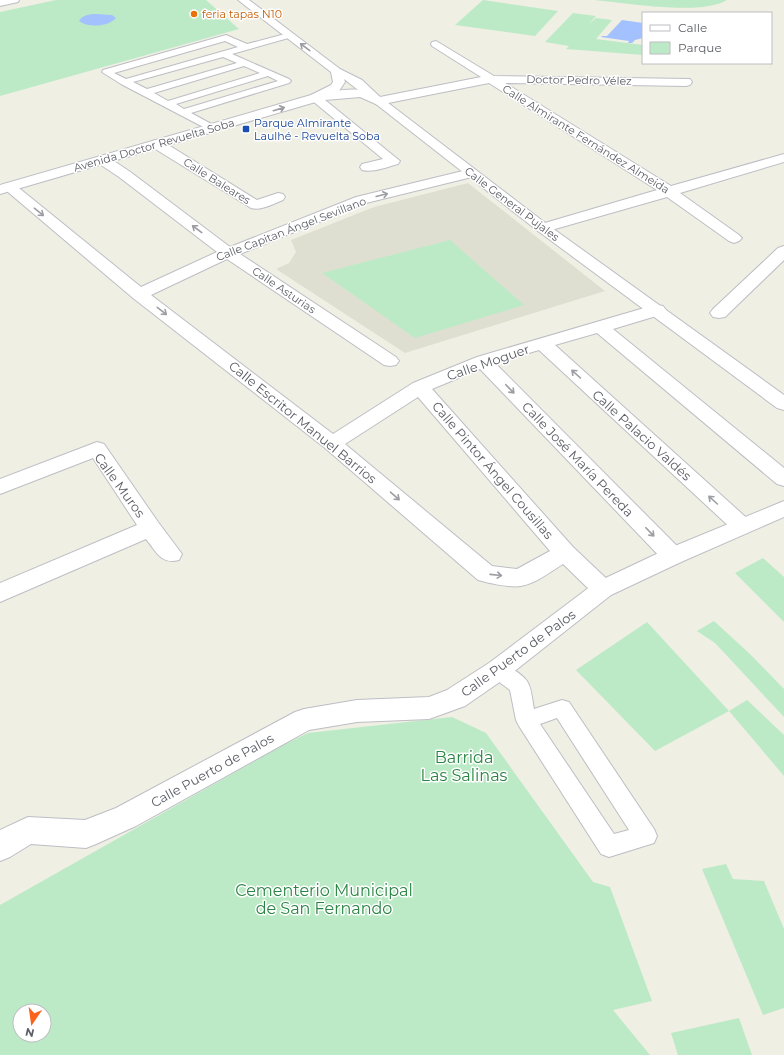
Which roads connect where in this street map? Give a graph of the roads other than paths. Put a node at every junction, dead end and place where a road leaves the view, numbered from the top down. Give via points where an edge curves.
1 (14, 0) edge
2 (243, 0) edge
3 (0, 3) edge
4 (289, 35) junction
5 (436, 44) dead end
6 (246, 47) junction
7 (224, 54) junction
8 (245, 63) junction
9 (336, 71) junction
10 (269, 73) junction
11 (490, 79) junction
12 (124, 82) junction
13 (686, 82) dead end
14 (145, 93) junction
15 (315, 98) junction
16 (376, 100) junction
17 (167, 104) junction
18 (182, 112) junction
19 (211, 128) junction
20 (157, 144) junction
21 (784, 158) edge
22 (103, 160) junction
23 (367, 167) dead end
24 (471, 173) junction
25 (4, 189) edge
26 (668, 191) junction
27 (278, 197) dead end
28 (543, 228) junction
29 (734, 238) dead end
30 (784, 251) edge
31 (228, 253) junction
32 (139, 294) junction
33 (657, 310) junction
34 (719, 313) dead end
35 (600, 327) junction
36 (543, 344) junction
37 (390, 361) dead end
38 (483, 361) junction
39 (420, 387) junction
40 (784, 404) edge
41 (332, 443) junction
42 (784, 479) edge
43 (0, 488) edge
44 (784, 508) edge
45 (742, 526) junction
46 (150, 528) junction
47 (565, 553) junction
48 (171, 554) dead end
49 (673, 556) junction
50 (603, 589) junction
51 (0, 593) edge
52 (498, 670) junction
53 (526, 720) junction
54 (2, 838) edge

1 - 3 street
2 - 4 street, Calle General Pujales
4 - 6 lane
9 -> 4 street, Calle General Pujales
5 - 11 street, Calle Almirante Fernández Almeida
6 - 7 lane
6 - 12 lane via 226,38 106,72
7 - 8 lane
7 - 12 lane
8 - 10 lane
8 - 14 lane
9 - 15 street, Avenida Doctor Revuelta Soba via 339,82 335,88
9 - 16 street, Calle General Pujales via 347,75
10 - 17 lane
10 - 18 lane via 286,81
11 - 13 street, Doctor Pedro Vélez
11 - 16 street, Doctor Pedro Vélez
11 - 26 street, Calle Almirante Fernández Almeida
12 - 14 lane
14 - 17 lane
15 - 16 street via 362,93
19 -> 15 street, Avenida Doctor Revuelta Soba
15 - 23 street via 393,161
16 - 24 street, Calle General Pujales
17 - 18 lane
18 - 19 lane
19 - 20 street, Avenida Doctor Revuelta Soba
20 - 22 street, Avenida Doctor Revuelta Soba
20 - 27 street, Calle Baleares via 256,205
21 - 26 street
22 - 25 street, Avenida Doctor Revuelta Soba
31 -> 22 street, Calle Asturias
24 - 28 street, Calle General Pujales
31 -> 24 street, Calle Capitan Ángel Sevillano via 362,200
25 -> 32 street, Calle Escritor Manuel Barrios
26 - 28 street
26 - 29 street, Calle Almirante Fernández Almeida
28 - 33 street, Calle General Pujales
30 - 34 street
31 - 32 street, Calle Capitan Ángel Sevillano
31 - 37 street, Calle Asturias
32 -> 41 street, Calle Escritor Manuel Barrios
33 - 35 street, Calle Moguer
33 - 40 street, Calle General Pujales
35 - 36 street, Calle Moguer
35 - 42 street
36 - 38 street, Calle Moguer
45 -> 36 street, Calle Palacio Valdés
38 - 39 street, Calle Moguer
38 -> 49 street, Calle José María Pereda
39 - 41 street, Calle Moguer
39 - 47 street, Calle Pintor Ángel Cousillas
41 -> 47 street, Calle Escritor Manuel Barrios via 486,574 520,578
43 - 46 street, Calle Muros via 97,450
44 - 45 street, Calle Puerto de Palos
45 - 49 street, Calle Puerto de Palos
46 - 48 street
46 - 51 street, Calle Muros
47 - 50 street
49 - 50 street, Calle Puerto de Palos
50 - 52 street, Calle Puerto de Palos
52 - 53 lane via 519,686
52 - 54 street, Calle Puerto de Palos via 456,698 429,708 357,711 304,720 126,817 86,834 28,830
53 - 53 lane via 609,846 646,836 562,708

